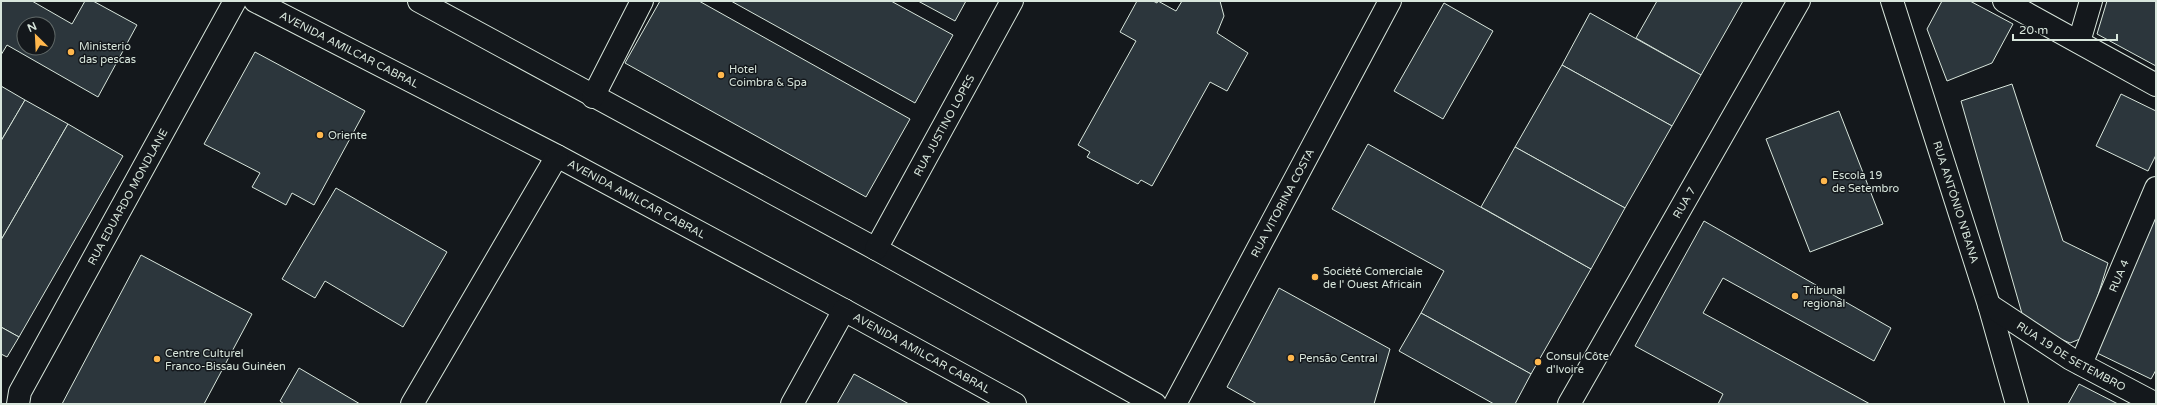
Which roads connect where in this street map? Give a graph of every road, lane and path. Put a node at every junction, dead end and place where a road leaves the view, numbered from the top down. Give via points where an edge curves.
1 (235, 1) edge
2 (255, 1) edge
3 (419, 1) edge
4 (642, 1) edge
5 (1012, 1) edge
6 (1390, 1) edge
7 (1799, 1) edge
8 (1892, 1) edge
9 (2004, 1) edge
10 (2091, 1) edge
11 (2079, 42) junction
12 (2156, 85) edge
13 (593, 97) junction
14 (557, 156) junction
15 (2156, 188) edge
16 (876, 249) junction
17 (1989, 305) junction
18 (844, 310) junction
19 (2081, 364) junction
20 (2011, 399) edge
21 (15, 400) edge
22 (2156, 403) edge
23 (412, 404) edge
24 (792, 404) edge
25 (1015, 404) edge
26 (1155, 404) edge
27 (1175, 404) edge
28 (1570, 404) edge

1 - 21 street, RUA EDUARDO MONDLANE
2 - 14 street, AVENIDA AMILCAR CABRAL
3 - 13 street
4 - 13 street
5 - 16 street, RUA JUSTINO LOPES
6 - 27 street, RUA VITORINA COSTA
7 - 28 street, RUA 7
8 - 17 street, RUA ANTÓNIO N'BANA
9 - 11 street
10 - 11 street
11 - 12 street
13 - 16 street
14 - 18 street, AVENIDA AMILCAR CABRAL
14 - 23 street
15 - 19 street, RUA 4
16 - 26 street
17 - 19 street, RUA 19 DE SETEMBRO
17 - 20 street, RUA ANTÓNIO N'BANA
18 - 24 street
18 - 25 street, AVENIDA AMILCAR CABRAL
19 - 22 street, RUA 19 DE SETEMBRO

